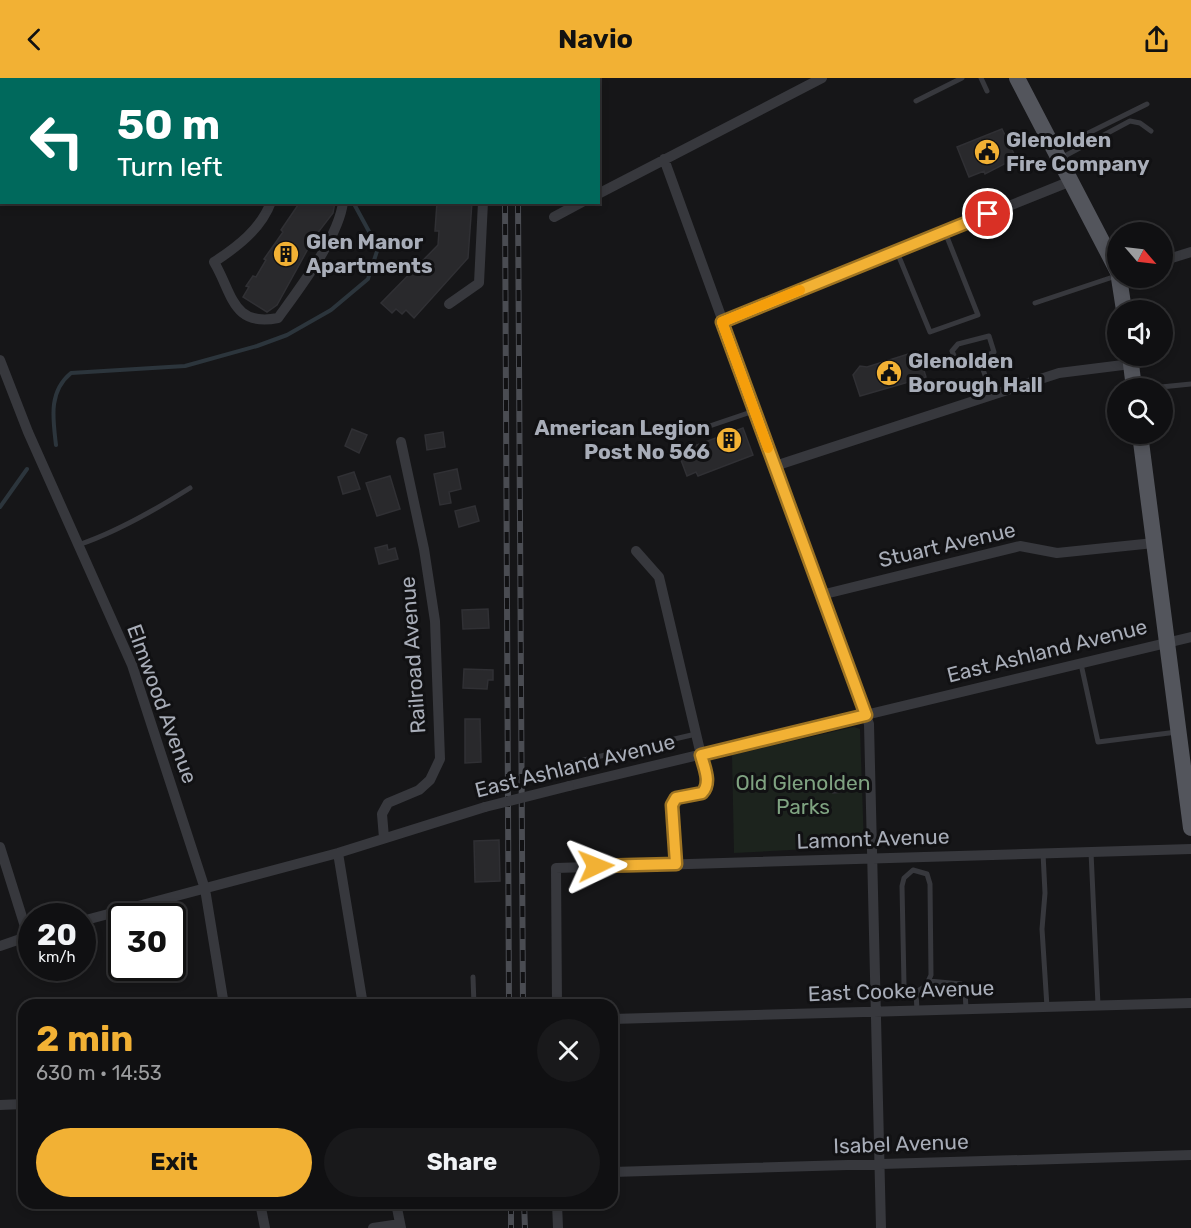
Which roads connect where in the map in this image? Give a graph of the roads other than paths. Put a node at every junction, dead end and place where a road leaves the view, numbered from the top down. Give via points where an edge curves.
1 (822, 78) edge
2 (962, 78) edge
3 (981, 78) edge
4 (1017, 78) edge
5 (987, 91) dead end
6 (916, 101) dead end
7 (1147, 104) dead end
8 (1151, 131) dead end
9 (1057, 154) junction
10 (664, 159) junction
11 (1071, 181) junction
12 (600, 193) edge
13 (270, 204) edge
14 (343, 204) edge
15 (483, 204) edge
16 (578, 204) edge
17 (554, 217) dead end
18 (945, 232) junction
19 (897, 251) junction
20 (1191, 252) edge
21 (1107, 253) edge
22 (1173, 258) edge
23 (1107, 279) edge
24 (1035, 303) dead end
25 (448, 304) dead end
26 (722, 322) junction
27 (0, 360) edge
28 (977, 361) junction
29 (1107, 364) edge
30 (1191, 384) edge
31 (1173, 386) edge
32 (992, 395) junction
33 (754, 411) junction
34 (686, 434) dead end
35 (401, 442) dead end
36 (1141, 444) edge
37 (775, 466) junction
38 (190, 488) dead end
39 (1154, 543) junction
40 (78, 545) junction
41 (636, 551) dead end
42 (821, 595) junction
43 (1191, 637) edge
44 (1167, 642) junction
45 (1081, 663) junction
46 (866, 715) junction
47 (1179, 732) junction
48 (696, 734) junction
49 (701, 755) junction
50 (558, 766) dead end
51 (1191, 828) edge
52 (384, 838) junction
53 (0, 847) edge
54 (1191, 849) edge
55 (1091, 852) junction
56 (1043, 853) junction
57 (338, 854) junction
58 (918, 857) junction
59 (874, 858) junction
60 (676, 864) junction
61 (918, 870) junction
62 (205, 889) junction
63 (19, 903) edge
64 (96, 917) edge
65 (18, 939) edge
66 (0, 946) edge
67 (473, 976) dead end
68 (929, 981) junction
69 (916, 992) junction
70 (223, 999) edge
71 (362, 999) edge
72 (474, 999) edge
73 (557, 999) edge
74 (1191, 1003) edge
75 (1098, 1005) junction
76 (1047, 1007) junction
77 (966, 1009) junction
78 (917, 1010) junction
79 (877, 1011) junction
80 (618, 1019) edge
81 (18, 1104) edge
82 (0, 1105) edge
83 (1191, 1155) edge
84 (880, 1164) junction
85 (618, 1172) edge
86 (261, 1209) edge
87 (400, 1209) edge
88 (557, 1209) edge
89 (400, 1226) edge
90 (266, 1228) edge
91 (373, 1228) edge
92 (558, 1228) edge
93 (881, 1228) edge

1 - 10 street
2 - 6 lane
3 - 5 lane
4 - 9 main road
7 - 9 lane
8 - 9 lane via 1140,123 1126,122
9 - 11 main road
10 - 12 street
10 - 26 street
11 - 18 street
11 - 21 main road
13 - 14 street via 241,244 214,262 233,302 248,318 261,321 278,318 297,293 341,219
15 - 25 street via 479,283
16 - 17 street
18 - 19 street
18 - 19 lane via 978,315 930,332
19 - 26 street
20 - 22 street
23 - 24 lane
26 - 33 street
27 - 40 street, Elmwood Avenue
28 - 28 lane via 958,365 954,346 989,336 994,352
28 - 32 lane via 982,364
29 - 32 street via 1066,371
30 - 31 lane
32 - 37 street
33 - 34 lane
33 - 37 street
35 - 52 street, Railroad Avenue via 435,621 440,759 430,780 419,790 388,803 382,814
36 - 39 main road
37 - 42 street
38 - 40 lane via 156,510
39 - 42 street, Stuart Avenue via 1057,553 1020,546
39 - 44 main road
40 - 62 street, Elmwood Avenue via 132,665
41 - 48 street via 659,577
42 - 46 street
43 - 44 street, East Ashland Avenue
44 - 45 street, East Ashland Avenue
44 - 47 main road
45 - 46 street, East Ashland Avenue
45 - 47 lane via 1098,742
46 - 49 street, East Ashland Avenue
46 - 59 street via 871,732
47 - 51 main road
48 - 49 street
48 - 50 lane
49 - 52 street, East Ashland Avenue, bridge via 485,807
49 - 60 lane via 708,781 705,790 676,798 672,805
52 - 57 street, East Ashland Avenue
53 - 63 street
54 - 55 street, Lamont Avenue
55 - 56 street, Lamont Avenue
55 - 75 lane
56 - 58 street, Lamont Avenue
56 - 76 lane
57 - 62 street, East Ashland Avenue
57 - 71 street
58 - 59 street, Lamont Avenue
58 - 61 lane
59 - 60 street, Lamont Avenue
59 - 79 street
60 - 73 street, Lamont Avenue via 556,868
61 - 68 lane via 927,874 930,884
61 - 69 lane via 908,874 902,886 904,985 909,992
62 - 64 street, East Ashland Avenue
62 - 70 street, Elmwood Avenue
65 - 66 street
67 - 72 lane
68 - 69 lane
68 - 77 lane via 961,984
69 - 78 lane
74 - 75 street, East Cooke Avenue
75 - 76 street, East Cooke Avenue
76 - 77 street, East Cooke Avenue
77 - 78 street, East Cooke Avenue
78 - 79 street, East Cooke Avenue
79 - 80 street, East Cooke Avenue
79 - 84 street
81 - 82 street
83 - 84 street, Isabel Avenue
84 - 85 street, Isabel Avenue
84 - 93 street
86 - 90 street
87 - 89 street
88 - 92 street
89 - 91 street

